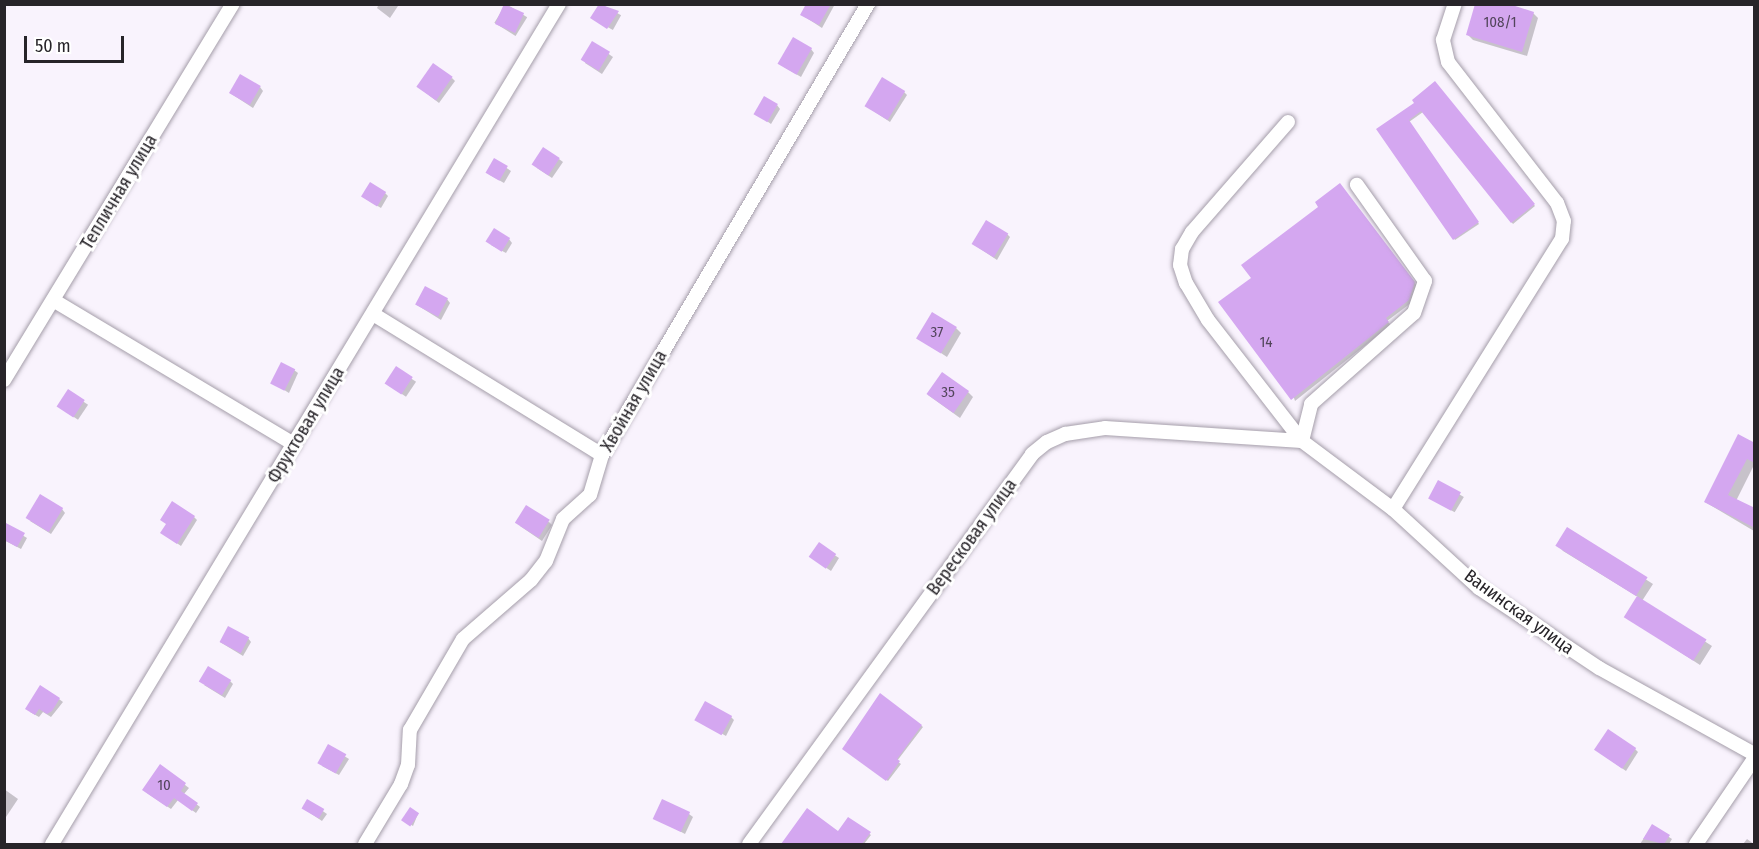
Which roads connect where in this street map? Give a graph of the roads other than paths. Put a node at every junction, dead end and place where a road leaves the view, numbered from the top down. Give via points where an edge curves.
1 (233, 4) edge
2 (559, 4) edge
3 (868, 4) edge
4 (1455, 4) edge
5 (1288, 122) dead end
6 (1357, 185) dead end
7 (53, 300) junction
8 (373, 314) junction
9 (4, 380) edge
10 (1302, 441) junction
11 (294, 444) junction
12 (602, 455) junction
13 (1394, 509) junction
14 (1755, 754) edge
15 (1755, 759) edge
16 (52, 844) edge
17 (365, 844) edge
18 (749, 844) edge
19 (1696, 844) edge

1 - 7 street, Тепличная улица
2 - 8 street, Фруктовая улица
3 - 12 street, Хвойная улица
4 - 13 street via 1443,40 1448,62 1543,184 1564,221 1562,239
5 - 10 street, Ванинская улица via 1192,232 1182,249 1180,265 1208,320
6 - 10 street via 1425,281 1414,313 1311,404
7 - 9 street, Тепличная улица
7 - 11 street
8 - 11 street, Фруктовая улица
8 - 12 street
10 - 13 street, Ванинская улица
10 - 18 street, Вересковая улица via 1105,428 1065,434 1047,442 1032,454
11 - 16 street, Фруктовая улица
12 - 17 street, Хвойная улица via 590,495 558,527 546,561 463,639 410,730 408,765 401,784
13 - 14 street, Ванинская улица via 1479,588 1599,668
15 - 19 street

